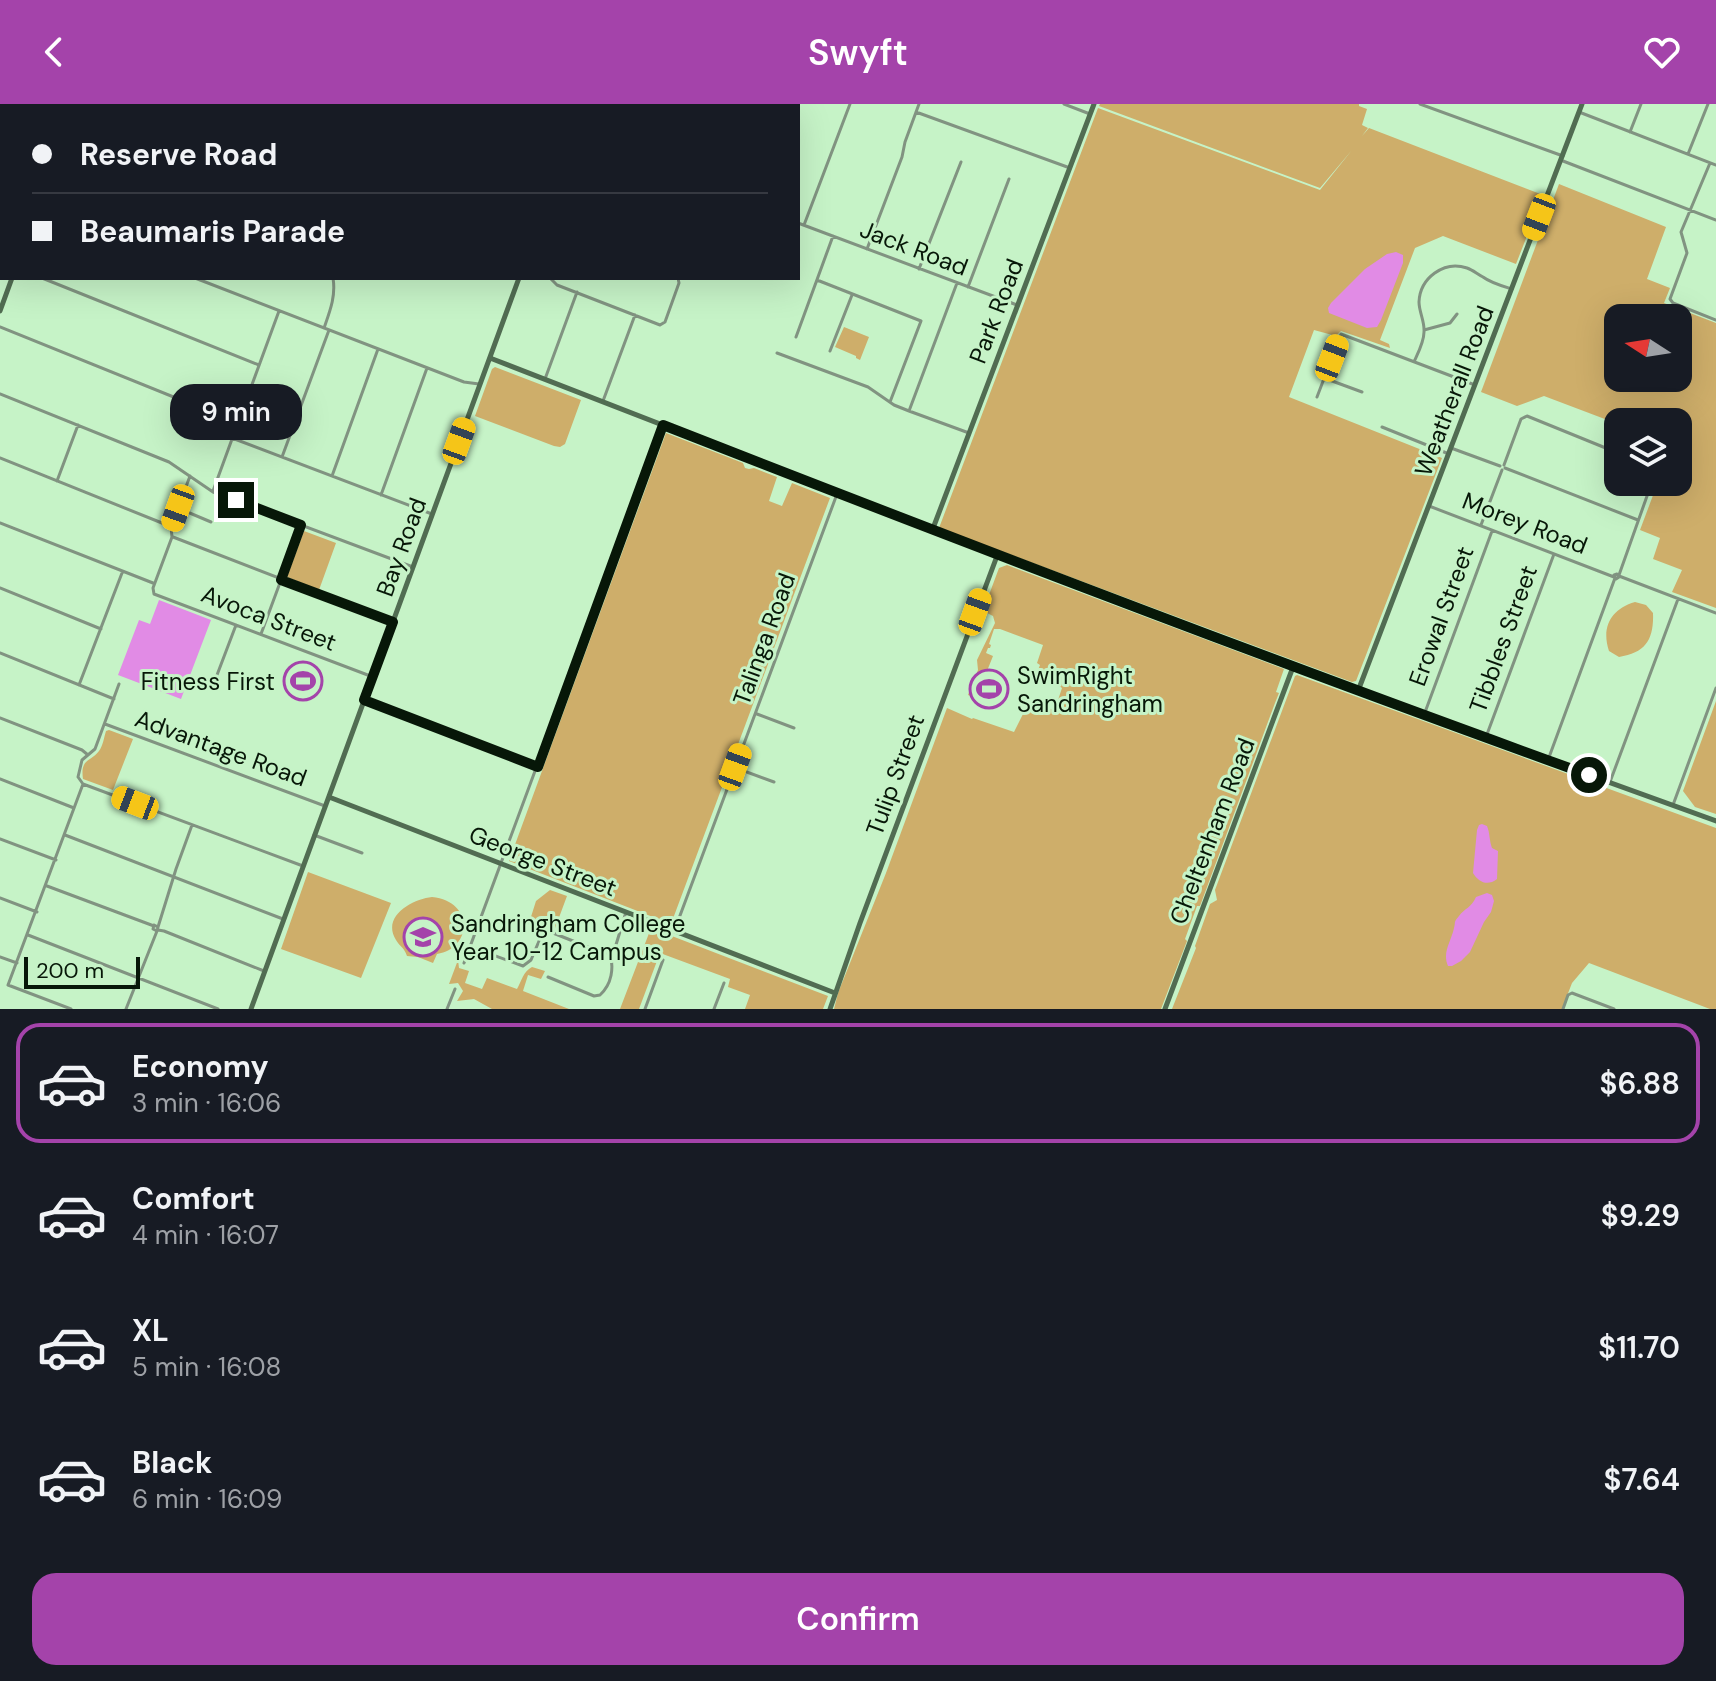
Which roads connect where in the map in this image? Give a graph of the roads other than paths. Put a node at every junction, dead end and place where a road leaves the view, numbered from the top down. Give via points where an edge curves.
1 (850, 104) edge
2 (919, 104) edge
3 (1064, 104) edge
4 (1094, 104) edge
5 (1420, 104) edge
6 (1582, 104) edge
7 (1641, 104) edge
8 (1708, 104) edge
9 (916, 112) junction
10 (1579, 112) junction
11 (1090, 114) junction
12 (1630, 132) junction
13 (1688, 154) junction
14 (1562, 158) junction
15 (961, 162) dead end
16 (1710, 163) junction
17 (1716, 165) edge
18 (1070, 168) junction
19 (1009, 179) dead end
20 (1690, 209) junction
21 (1716, 220) edge
22 (800, 224) edge
23 (804, 225) junction
24 (833, 236) junction
25 (867, 249) junction
26 (919, 269) junction
27 (11, 280) edge
28 (47, 280) edge
29 (200, 280) edge
30 (333, 280) edge
31 (518, 280) edge
32 (552, 280) edge
33 (679, 280) edge
34 (817, 280) junction
35 (957, 283) junction
36 (968, 287) junction
37 (1512, 289) junction
38 (577, 292) junction
39 (853, 293) junction
40 (1017, 305) junction
41 (0, 311) edge
42 (279, 311) junction
43 (1457, 314) dead end
44 (635, 315) junction
45 (1716, 320) edge
46 (0, 327) edge
47 (326, 329) junction
48 (1424, 330) junction
49 (796, 337) dead end
50 (378, 349) junction
51 (830, 351) dead end
52 (777, 353) dead end
53 (490, 358) junction
54 (1414, 362) junction
55 (259, 365) junction
56 (427, 368) junction
57 (1324, 378) junction
58 (545, 379) junction
59 (464, 382) junction
60 (480, 384) junction
61 (1475, 385) junction
62 (1362, 392) dead end
63 (477, 393) junction
64 (0, 394) edge
65 (1317, 397) dead end
66 (603, 401) junction
67 (890, 402) junction
68 (909, 411) junction
69 (238, 423) junction
70 (78, 425) junction
71 (663, 425) junction
72 (1382, 427) dead end
73 (969, 433) junction
74 (232, 438) junction
75 (1604, 447) edge
76 (1450, 451) junction
77 (282, 457) junction
78 (0, 458) edge
79 (1503, 467) junction
80 (190, 476) junction
81 (332, 476) junction
82 (57, 481) junction
83 (213, 492) junction
84 (837, 494) junction
85 (381, 495) junction
86 (1647, 496) edge
87 (1429, 506) junction
88 (178, 508) junction
89 (432, 514) junction
90 (1638, 520) junction
91 (211, 522) dead end
92 (0, 523) edge
93 (301, 525) junction
94 (1481, 525) junction
95 (172, 527) junction
96 (1493, 530) junction
97 (932, 531) junction
98 (171, 538) junction
99 (1555, 553) junction
100 (997, 555) junction
101 (413, 567) junction
102 (122, 572) junction
103 (1617, 576) junction
104 (281, 580) junction
105 (154, 587) junction
106 (0, 588) edge
107 (1678, 599) junction
108 (1716, 613) edge
109 (393, 622) junction
110 (236, 625) junction
111 (101, 629) junction
112 (261, 634) junction
113 (0, 653) edge
114 (1293, 667) junction
115 (373, 677) junction
116 (119, 684) dead end
117 (79, 685) junction
118 (215, 687) dead end
119 (1716, 688) edge
120 (1358, 691) junction
121 (114, 699) junction
122 (364, 700) junction
123 (755, 713) junction
124 (1424, 715) junction
125 (0, 718) edge
126 (105, 724) junction
127 (794, 728) dead end
128 (1486, 737) junction
129 (86, 756) junction
130 (1548, 760) junction
131 (538, 767) junction
132 (735, 767) junction
133 (0, 779) edge
134 (774, 782) dead end
135 (1610, 782) junction
136 (83, 784) junction
137 (329, 797) junction
138 (1673, 805) junction
139 (325, 806) junction
140 (74, 808) junction
141 (1716, 821) edge
142 (192, 825) junction
143 (65, 835) junction
144 (314, 835) junction
145 (0, 839) edge
146 (362, 853) dead end
147 (56, 860) junction
148 (502, 864) junction
149 (303, 866) junction
150 (174, 877) junction
151 (47, 886) junction
152 (0, 898) edge
153 (37, 912) junction
154 (626, 912) junction
155 (517, 918) dead end
156 (283, 919) junction
157 (156, 928) junction
158 (674, 931) junction
159 (544, 932) junction
160 (28, 935) junction
161 (471, 947) junction
162 (610, 953) junction
163 (0, 957) edge
164 (663, 960) dead end
165 (17, 963) junction
166 (464, 963) dead end
167 (264, 971) junction
168 (548, 977) dead end
169 (138, 978) junction
170 (724, 983) dead end
171 (455, 989) dead end
172 (835, 993) junction
173 (71, 1009) edge
174 (126, 1009) edge
175 (218, 1009) edge
176 (251, 1009) edge
177 (447, 1009) edge
178 (645, 1009) edge
179 (714, 1009) edge
180 (830, 1009) edge
181 (1165, 1009) edge
182 (1563, 1009) edge
183 (1614, 1009) edge

1 - 23 street
2 - 9 street
3 - 11 street
4 - 11 street, Park Road
5 - 14 street
6 - 10 street, Weatherall Road
7 - 12 street
8 - 13 street
9 - 18 street
9 - 25 street
10 - 12 street
10 - 14 street, Weatherall Road
11 - 18 street, Park Road
12 - 13 street
13 - 16 street
14 - 20 street
14 - 37 street, Weatherall Road
15 - 26 street
16 - 17 street
16 - 20 street
18 - 40 street, Park Road
19 - 36 street
20 - 21 street
20 - 45 street via 1681,235 1687,253 1670,297 1673,303
22 - 23 street, Jack Road
23 - 24 street, Jack Road
24 - 25 street, Jack Road
24 - 34 street
25 - 26 street, Jack Road
26 - 35 street, Jack Road
27 - 41 street
28 - 55 street
29 - 42 street
30 - 47 street
31 - 53 street, Bay Road
32 - 38 street
33 - 44 street via 665,322
34 - 39 street
34 - 49 street
35 - 36 street, Jack Road
35 - 68 street
36 - 40 street, Jack Road
37 - 48 street via 1467,268 1443,269 1420,293
37 - 61 street, Weatherall Road
38 - 44 street
38 - 58 street
39 - 51 street
39 - 67 street via 921,321
40 - 73 street, Park Road
42 - 47 street
42 - 55 street
43 - 48 street via 1450,323
44 - 66 street
46 - 69 street
47 - 50 street
47 - 77 street
48 - 54 street
50 - 56 street
50 - 81 street
52 - 67 street via 868,387
53 - 58 street
53 - 60 street, Bay Road
54 - 57 street via 1341,334
54 - 61 street
55 - 69 street
56 - 59 street
56 - 85 street
57 - 62 street
57 - 65 street
58 - 66 street
59 - 60 street
59 - 63 street
60 - 63 street, Bay Road
61 - 76 street, Weatherall Road
63 - 89 street, Bay Road
64 - 70 street
66 - 71 street
67 - 68 street
68 - 73 street
69 - 74 street
70 - 80 street via 169,462
70 - 82 street
71 - 84 street
71 - 131 street
72 - 76 street
73 - 97 street, Park Road
74 - 77 street
74 - 83 street
75 - 79 street via 1527,416 1521,419
76 - 79 street
76 - 87 street, Weatherall Road
77 - 81 street
78 - 82 street
79 - 90 street
79 - 94 street
80 - 83 street
80 - 88 street
81 - 85 street
82 - 95 street
83 - 93 street
84 - 97 street
84 - 123 street, Talinga Road
85 - 89 street
86 - 90 street
87 - 94 street, Morey Road
87 - 120 street, Weatherall Road
88 - 91 street
88 - 95 street
89 - 101 street, Bay Road
90 - 103 street
92 - 102 street, Avoca Street
93 - 101 street
93 - 104 street
94 - 96 street, Morey Road
95 - 98 street
96 - 99 street, Morey Road
96 - 124 street, Erowal Street
97 - 100 street
98 - 104 street
98 - 105 street
99 - 103 street, Morey Road
99 - 128 street, Tibbles Street
100 - 114 street
100 - 172 street, Tulip Street
101 - 109 street, Bay Road
102 - 105 street, Avoca Street
102 - 111 street
103 - 107 street, Morey Road
103 - 130 street
104 - 109 street
104 - 112 street
105 - 110 street, Avoca Street via 157,595
106 - 111 street
107 - 108 street, Morey Road
107 - 135 street
109 - 115 street, Bay Road
110 - 112 street, Avoca Street
110 - 118 street
111 - 117 street
112 - 115 street, Avoca Street
113 - 117 street
114 - 120 street
114 - 181 street, Cheltenham Road
115 - 122 street, Bay Road
116 - 121 street
117 - 121 street
119 - 138 street
120 - 124 street
121 - 126 street
122 - 131 street
122 - 137 street, Bay Road
123 - 127 street
123 - 132 street, Talinga Road
124 - 128 street
125 - 129 street
126 - 129 street via 94,751
126 - 139 street, Advantage Road
128 - 130 street
129 - 136 street via 78,775
130 - 135 street
131 - 148 street
132 - 134 street
132 - 158 street, Talinga Road
133 - 140 street
135 - 138 street
136 - 140 street
136 - 142 street
137 - 139 street, Bay Road
137 - 148 street, George Street
138 - 141 street
139 - 144 street, Bay Road
140 - 143 street
142 - 149 street
142 - 150 street
143 - 147 street
143 - 150 street
144 - 146 street
144 - 149 street, Bay Road
145 - 147 street
147 - 151 street
148 - 154 street, George Street
148 - 161 street
149 - 156 street, Bay Road
150 - 156 street
150 - 157 street
151 - 153 street
151 - 157 street
152 - 153 street
153 - 160 street
154 - 158 street, George Street
154 - 162 street
155 - 159 street
156 - 167 street, Bay Road
157 - 167 street
157 - 169 street
158 - 172 street, George Street
159 - 161 street via 523,966
159 - 162 street
160 - 165 street
160 - 169 street
161 - 166 street
162 - 168 street via 612,971 600,995
163 - 165 street
164 - 178 street
165 - 173 street via 8,985
167 - 176 street, Bay Road
169 - 174 street
169 - 175 street
170 - 179 street
171 - 177 street
172 - 180 street, Tulip Street
182 - 183 street via 1572,993

